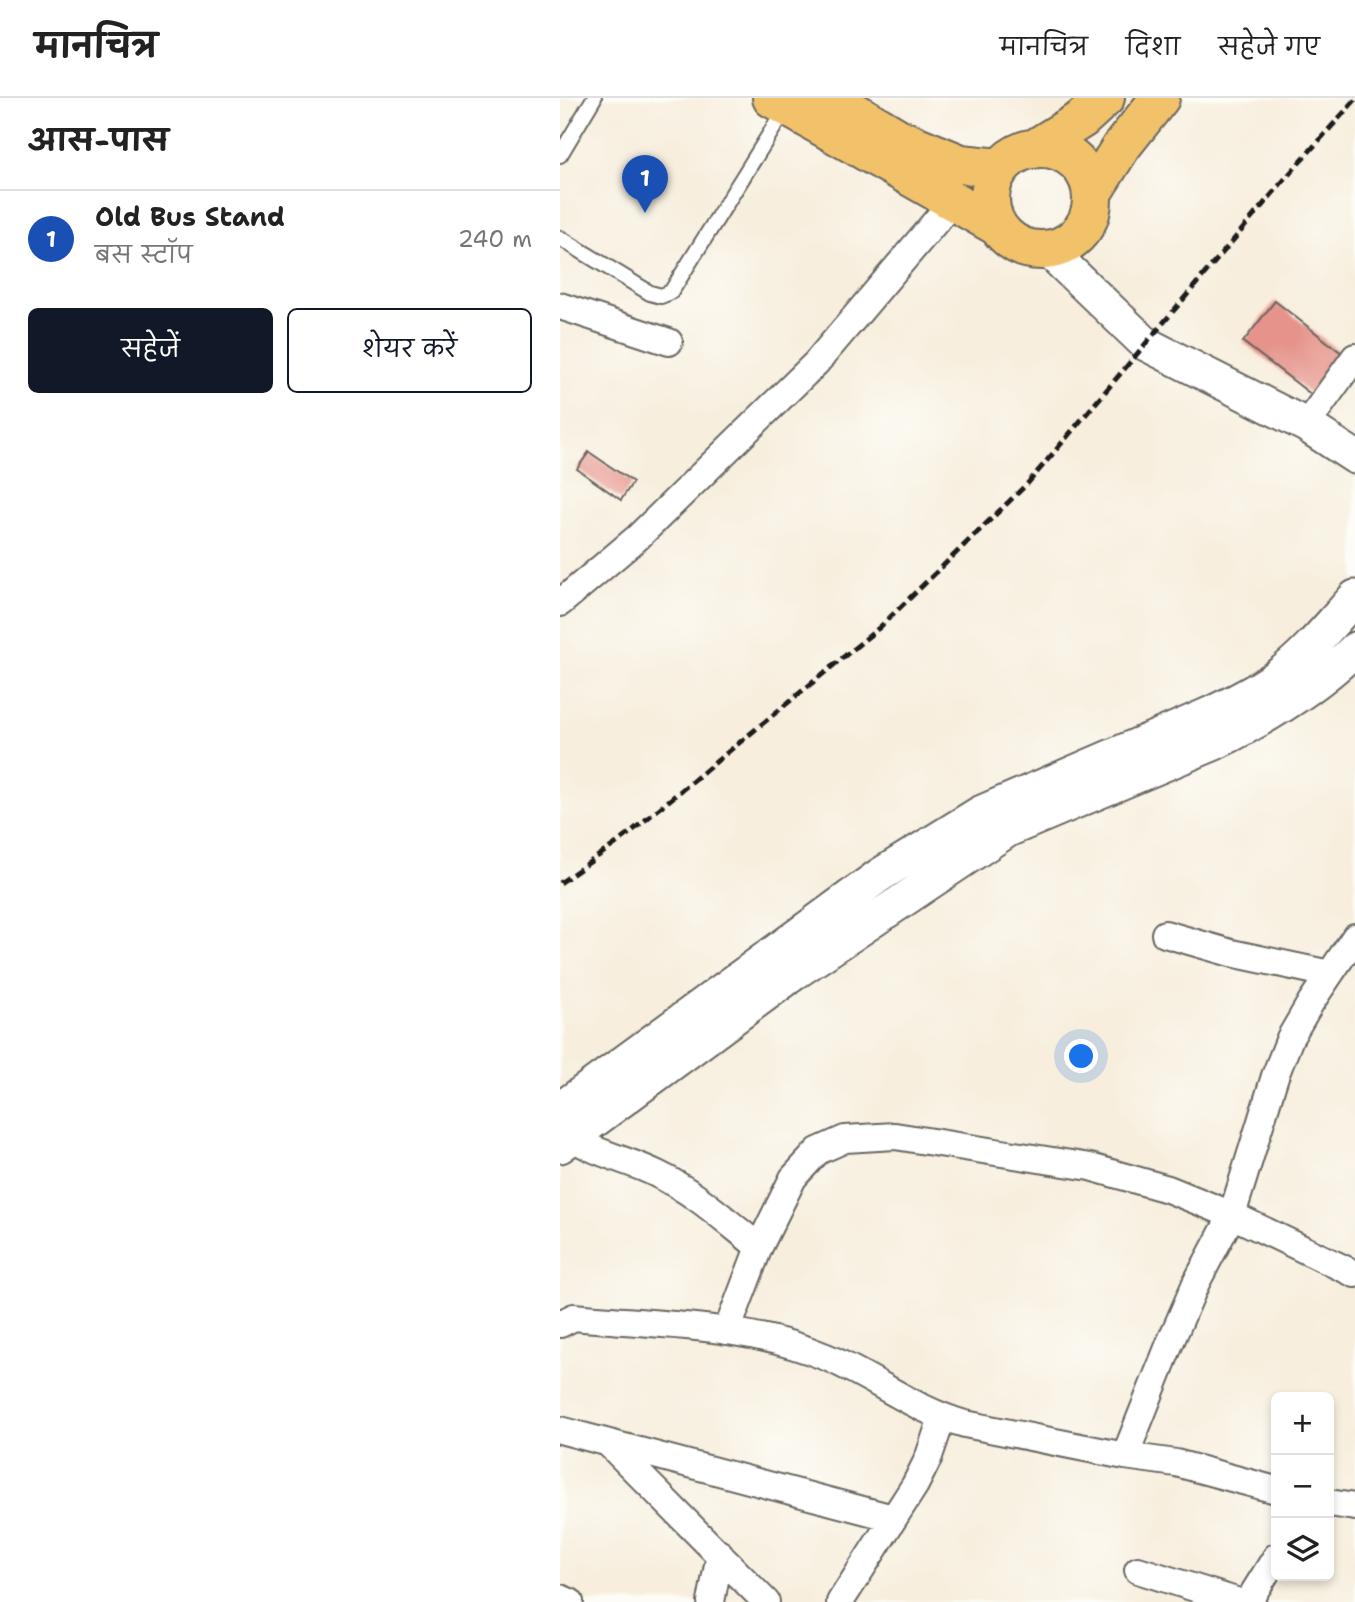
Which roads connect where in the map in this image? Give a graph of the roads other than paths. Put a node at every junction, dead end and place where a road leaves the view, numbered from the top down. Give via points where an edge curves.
1 (594, 98) edge
2 (831, 98) edge
3 (1105, 98) edge
4 (1160, 98) edge
5 (780, 102) edge
6 (1034, 149) junction
7 (560, 155) edge
8 (1000, 168) junction
9 (1092, 193) junction
10 (953, 201) junction
11 (997, 226) junction
12 (560, 239) edge
13 (1048, 250) junction
14 (560, 306) edge
15 (669, 342) dead end
16 (1355, 357) edge
17 (1306, 425) junction
18 (1355, 457) edge
19 (560, 603) edge
20 (1352, 605) edge
21 (1355, 649) edge
22 (1165, 934) dead end
23 (1355, 937) edge
24 (1330, 974) junction
25 (563, 1130) edge
26 (1232, 1214) junction
27 (759, 1247) junction
28 (1355, 1274) edge
29 (560, 1324) edge
30 (727, 1331) junction
31 (942, 1418) junction
32 (560, 1430) edge
33 (609, 1444) junction
34 (1125, 1456) junction
35 (1271, 1489) edge
36 (1334, 1504) edge
37 (1355, 1507) edge
38 (893, 1518) junction
39 (720, 1554) junction
40 (1271, 1565) edge
41 (1138, 1570) dead end
42 (560, 1598) edge
43 (570, 1602) edge
44 (711, 1602) edge
45 (766, 1602) edge
46 (840, 1602) edge
47 (1239, 1602) edge
48 (1248, 1602) edge

1 - 7 lane
2 - 8 main road via 900,139 961,164
3 - 6 main road via 1082,120
4 - 9 main road via 1121,146
5 - 10 main road
5 - 12 lane via 671,292 661,296 650,293
6 - 8 main road via 1014,155
6 - 9 main road via 1072,158 1085,173
8 - 11 main road via 991,186 990,206
9 - 13 main road via 1092,209 1082,231 1066,245
10 - 11 main road
10 - 19 street via 816,363 637,538
11 - 13 main road via 1027,249
13 - 17 street via 1146,344
14 - 15 street
16 - 17 street
17 - 18 street
20 - 25 street via 1276,677 1236,702 980,813 880,875
21 - 25 street via 1295,699 1244,729 1008,830
22 - 24 street
23 - 24 street
24 - 26 street via 1290,1038
25 - 27 street via 603,1154 659,1174
26 - 27 street via 1168,1189 1090,1167 895,1136 845,1139 818,1151 793,1178
26 - 28 street
26 - 34 street via 1180,1319
27 - 30 street
29 - 30 street via 574,1317
30 - 31 street via 773,1339 826,1357
31 - 34 street
31 - 38 street via 928,1459
32 - 33 street
33 - 38 street
33 - 39 street
34 - 35 street via 1176,1463
36 - 37 street
38 - 46 street
39 - 44 street
39 - 45 street
40 - 48 street
41 - 47 street
42 - 43 street

